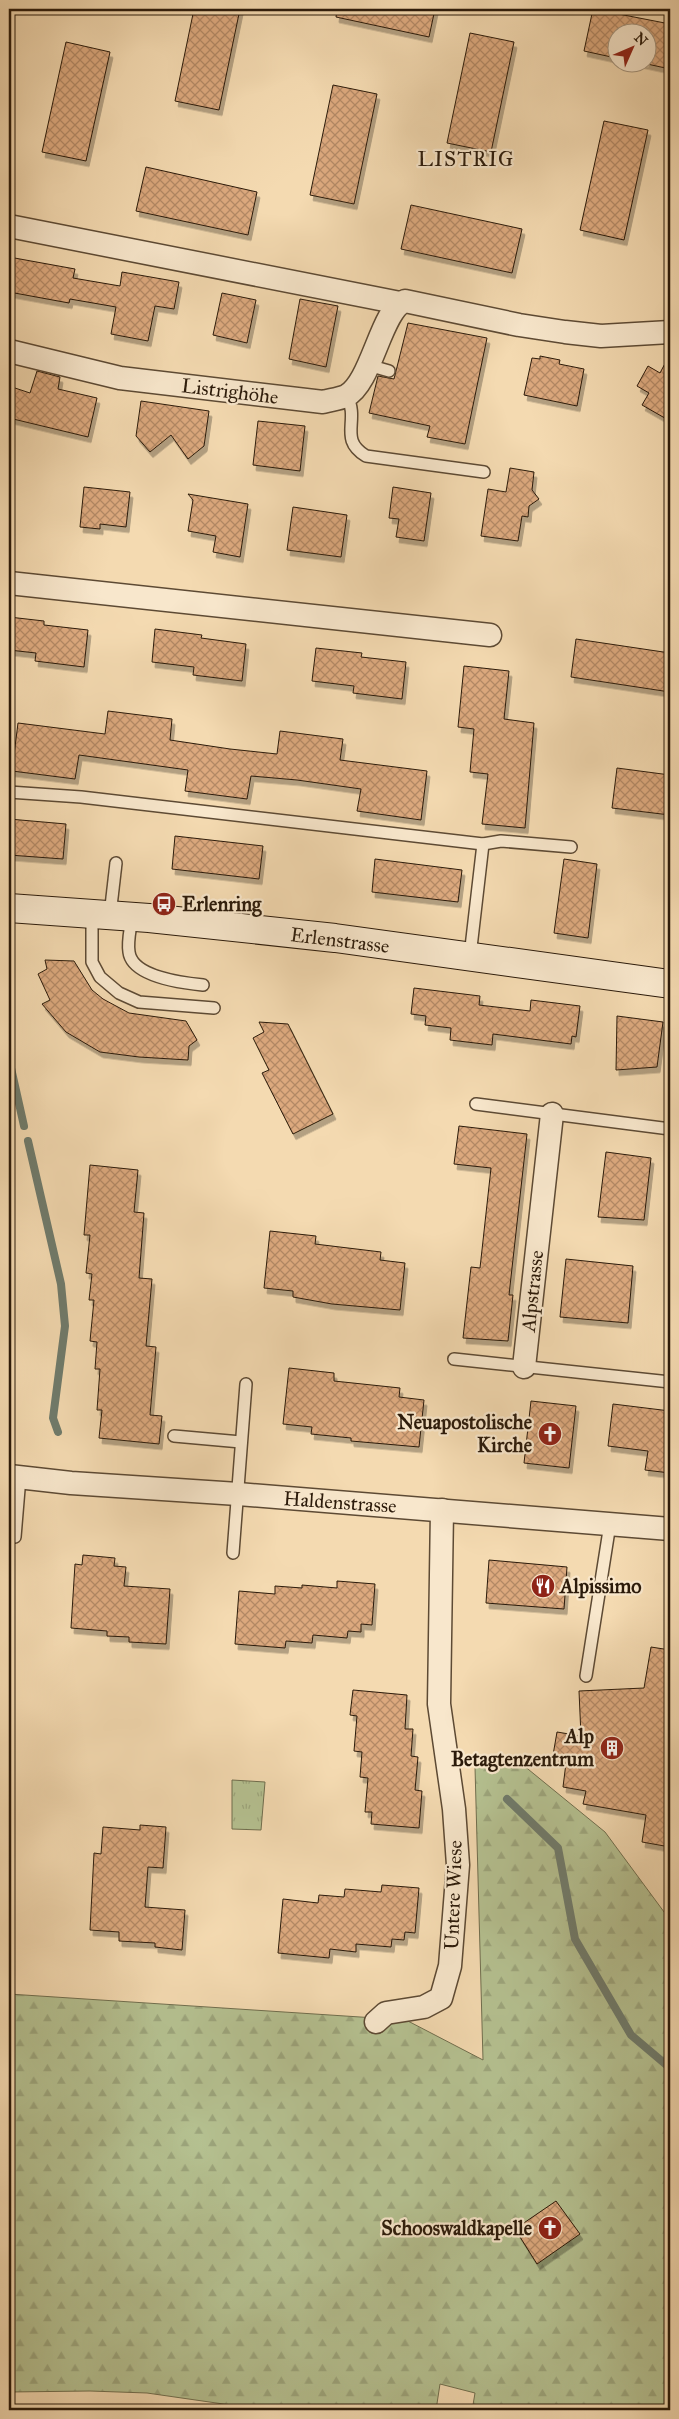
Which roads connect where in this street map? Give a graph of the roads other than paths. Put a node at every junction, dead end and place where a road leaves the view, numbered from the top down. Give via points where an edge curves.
1 (9, 226) edge
2 (400, 303) junction
3 (670, 332) edge
4 (9, 351) edge
5 (347, 396) junction
6 (484, 472) dead end
7 (9, 583) edge
8 (490, 636) dead end
9 (9, 792) edge
10 (483, 844) junction
11 (571, 847) dead end
12 (116, 863) dead end
13 (9, 908) edge
14 (111, 915) junction
15 (470, 957) junction
16 (670, 984) edge
17 (203, 985) dead end
18 (214, 1008) dead end
19 (476, 1104) dead end
20 (552, 1114) junction
21 (670, 1129) edge
22 (454, 1359) dead end
23 (524, 1368) junction
24 (670, 1382) edge
25 (246, 1384) dead end
26 (174, 1436) dead end
27 (241, 1442) junction
28 (14, 1477) edge
29 (238, 1494) junction
30 (442, 1510) junction
31 (610, 1524) junction
32 (670, 1529) edge
33 (15, 1537) dead end
34 (234, 1553) dead end
35 (586, 1676) dead end
36 (376, 2022) dead end

1 - 2 street
2 - 3 street via 411,301 519,325 601,336
2 - 5 street via 392,313 378,368
4 - 5 street, Listrighöhe via 120,378 323,402
5 - 6 lane via 352,406 351,442 366,456
7 - 8 street
9 - 10 lane via 81,797
10 - 11 lane via 501,841
10 - 15 lane
12 - 14 lane
13 - 14 street, Erlenstrasse
14 - 15 street, Erlenstrasse via 335,938
14 - 17 lane via 135,964 174,982
14 - 18 lane via 92,962 100,977 139,1002
15 - 16 street, Erlenstrasse
19 - 20 lane
20 - 21 lane
20 - 23 street, Alpstrasse
22 - 23 lane
23 - 24 lane
25 - 27 lane
26 - 27 lane
27 - 29 lane
28 - 29 street, Haldenstrasse
28 - 33 lane
29 - 30 street, Haldenstrasse
29 - 34 lane
30 - 31 street, Haldenstrasse
30 - 36 street, Untere Wiese via 439,1704 454,1809 458,1864 450,1966 441,1998 424,2006 386,2013
31 - 32 street, Haldenstrasse
31 - 35 lane

